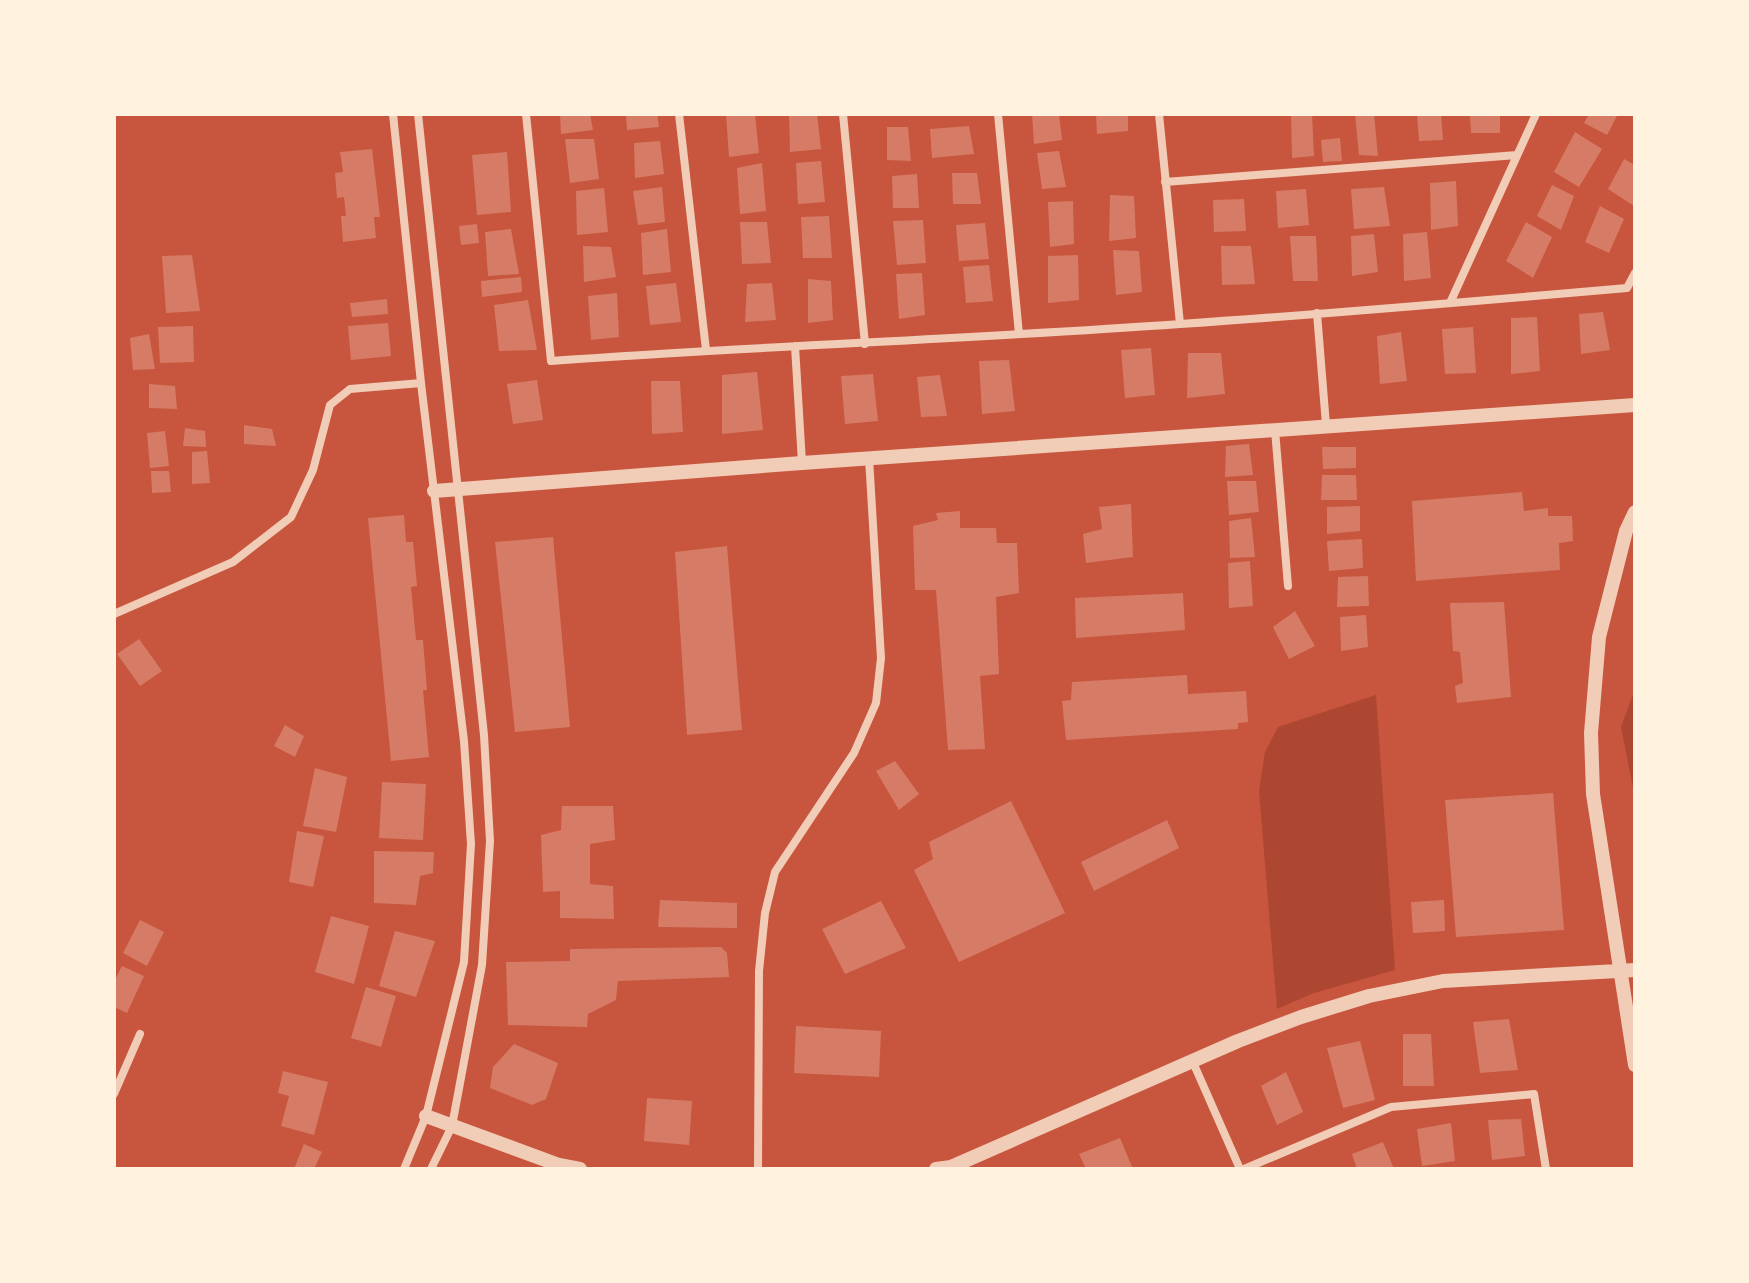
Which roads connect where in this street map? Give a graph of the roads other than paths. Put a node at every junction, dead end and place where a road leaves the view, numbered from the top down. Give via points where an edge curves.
1 (393, 114) edge
2 (418, 114) edge
3 (526, 114) edge
4 (679, 114) edge
5 (843, 114) edge
6 (998, 114) edge
7 (1159, 114) edge
8 (1536, 114) edge
9 (1517, 155) junction
10 (1165, 182) junction
11 (1635, 273) edge
12 (1450, 303) junction
13 (1317, 313) junction
14 (1180, 324) junction
15 (1019, 334) junction
16 (865, 344) junction
17 (795, 346) junction
18 (706, 350) junction
19 (421, 383) junction
20 (1635, 405) edge
21 (1326, 425) junction
22 (1275, 430) junction
23 (869, 458) junction
24 (802, 463) junction
25 (458, 489) junction
26 (434, 491) junction
27 (1635, 512) edge
28 (1288, 586) dead end
29 (114, 614) edge
30 (1627, 970) edge
31 (140, 1034) dead end
32 (1191, 1060) junction
33 (1635, 1065) edge
34 (117, 1077) edge
35 (114, 1094) edge
36 (426, 1116) junction
37 (452, 1126) junction
38 (404, 1169) edge
39 (431, 1169) edge
40 (580, 1169) edge
41 (758, 1169) edge
42 (936, 1169) edge
43 (1242, 1169) edge
44 (1546, 1169) edge

1 - 19 street
2 - 25 street
3 - 18 street via 551,361
4 - 18 street
5 - 16 street
6 - 15 street
7 - 10 street
8 - 9 street
9 - 10 street
9 - 12 street
10 - 14 street
11 - 12 street via 1627,288
12 - 13 street
13 - 14 street
13 - 21 street
14 - 15 street
15 - 16 street
16 - 17 street
17 - 18 street
17 - 24 street
19 - 26 street
19 - 29 street via 350,389 330,405 313,470 291,517 233,562
20 - 21 street
21 - 22 street
22 - 23 street
22 - 28 street
23 - 24 street
23 - 41 street via 881,658 876,703 854,753 775,872 759,971
24 - 25 street
25 - 26 street
25 - 37 street via 490,841 482,965
26 - 36 street via 471,844 464,962
27 - 30 street via 1599,637 1591,733 1593,794
30 - 32 street via 1443,981 1369,996
30 - 33 street
31 - 34 street
32 - 42 street via 951,1167
32 - 43 street
34 - 35 street
36 - 37 street
36 - 38 street
37 - 39 street
37 - 40 street
43 - 44 street via 1391,1107 1534,1094

